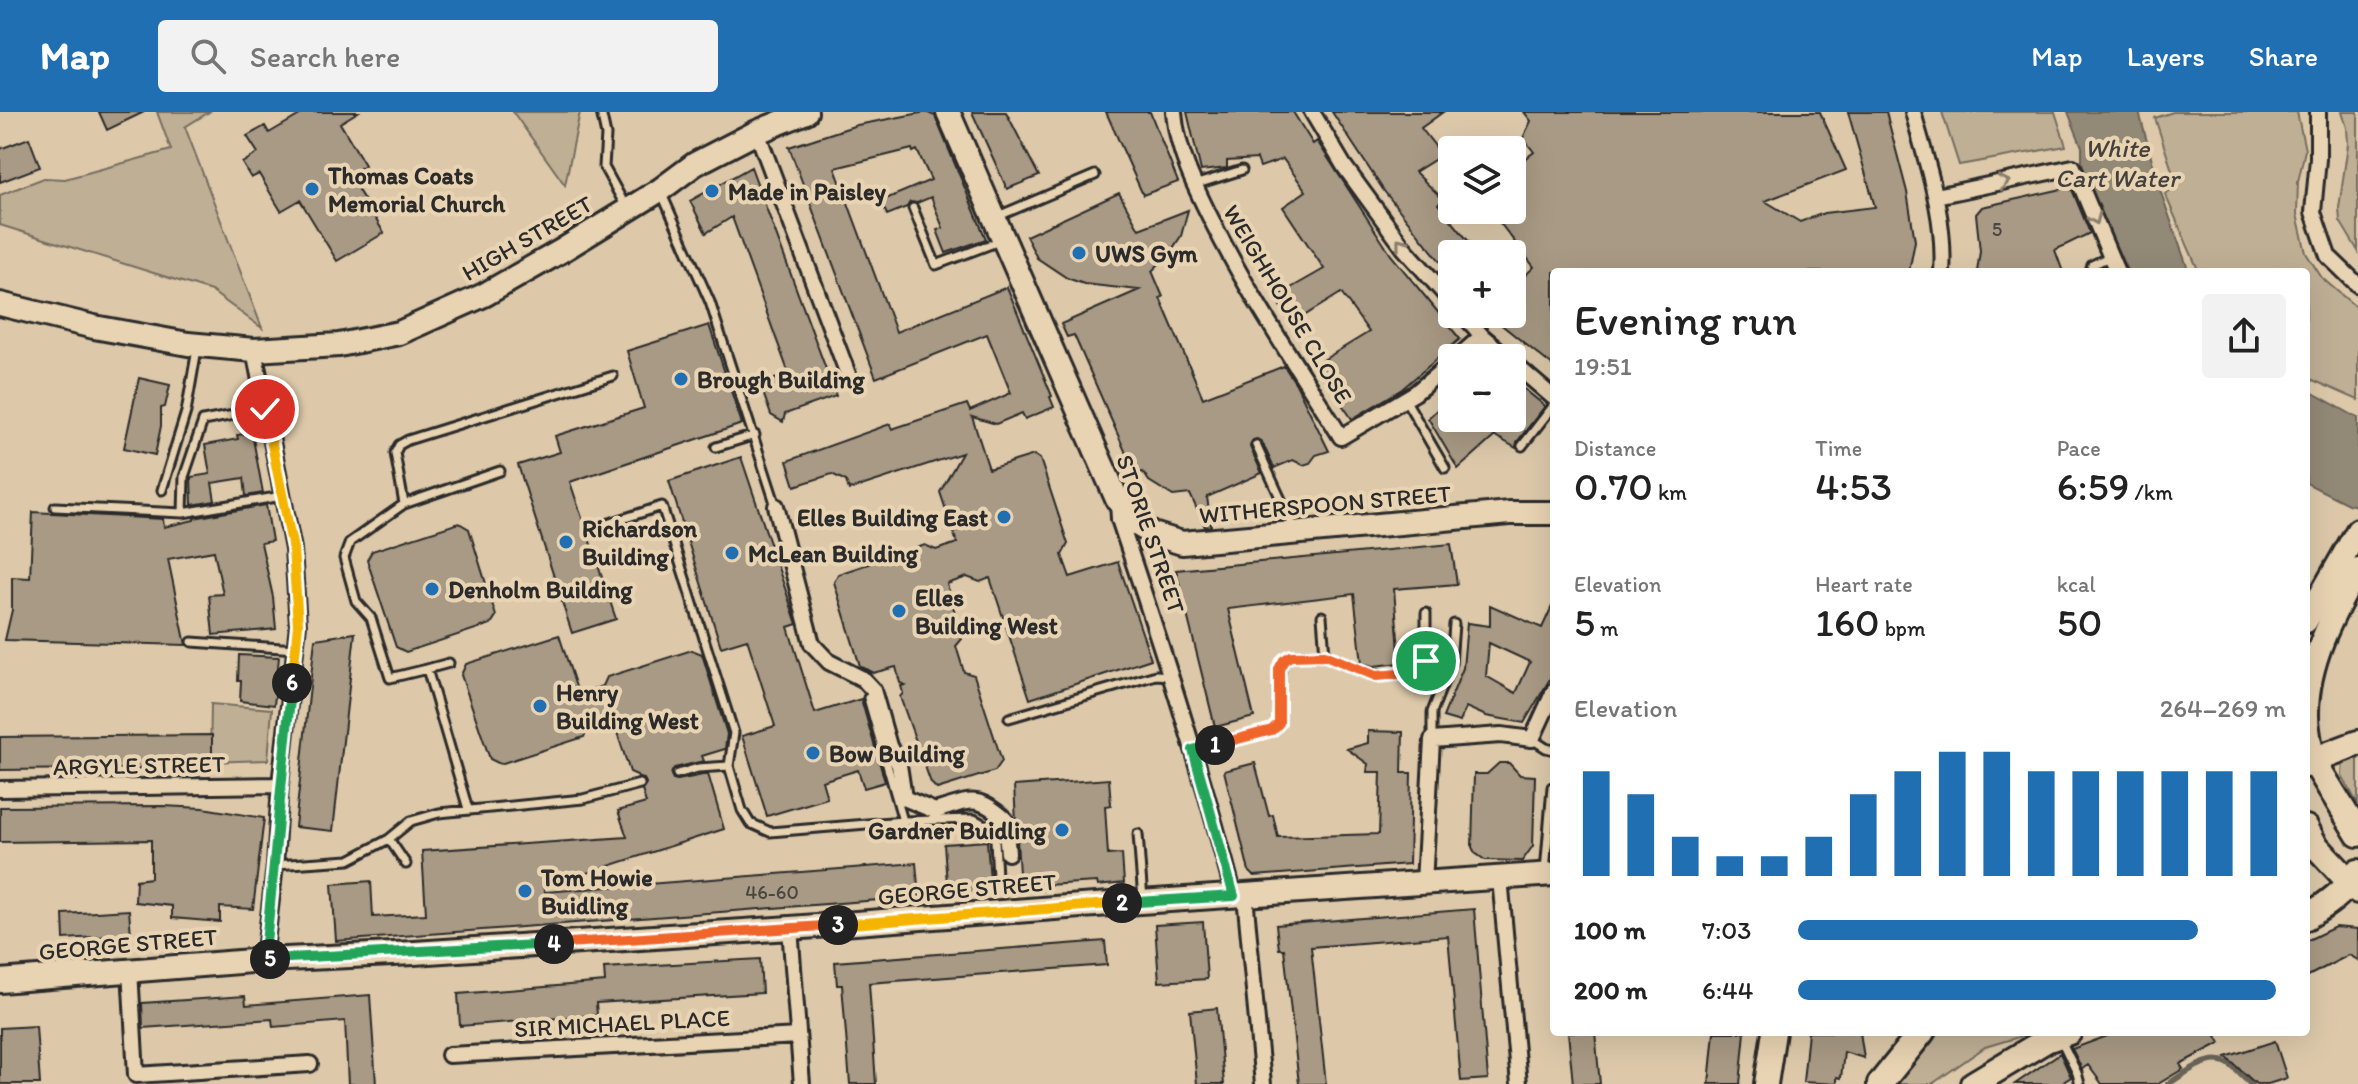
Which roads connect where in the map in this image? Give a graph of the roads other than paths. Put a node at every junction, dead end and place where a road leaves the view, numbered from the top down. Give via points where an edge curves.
1 (601, 112) edge
2 (806, 112) edge
3 (948, 112) edge
4 (1174, 112) edge
5 (1312, 112) edge
6 (1913, 112) edge
7 (2318, 112) edge
8 (757, 132) junction
9 (1242, 170) dead end
10 (1095, 175) dead end
11 (1194, 185) junction
12 (660, 190) junction
13 (1936, 196) junction
14 (913, 208) dead end
15 (627, 209) junction
16 (994, 218) junction
17 (1004, 240) junction
18 (2111, 256) junction
19 (1942, 268) edge
20 (2091, 268) edge
21 (2116, 268) edge
22 (2358, 285) edge
23 (1438, 286) edge
24 (0, 304) edge
25 (1475, 328) edge
26 (1482, 336) junction
27 (1473, 344) edge
28 (1491, 344) edge
29 (198, 345) junction
30 (254, 350) junction
31 (1438, 373) edge
32 (1526, 374) edge
33 (613, 376) dead end
34 (849, 377) dead end
35 (1550, 395) edge
36 (1405, 399) junction
37 (1550, 403) edge
38 (265, 409) junction
39 (755, 435) junction
40 (1256, 445) dead end
41 (1522, 446) dead end
42 (716, 447) dead end
43 (1445, 468) dead end
44 (500, 471) dead end
45 (162, 490) dead end
46 (282, 496) junction
47 (1117, 499) junction
48 (404, 504) junction
49 (776, 506) joint
50 (55, 507) dead end
51 (183, 513) junction
52 (1550, 513) edge
53 (607, 524) dead end
54 (2358, 530) edge
55 (1295, 532) junction
56 (2349, 574) edge
57 (1426, 613) dead end
58 (1322, 616) dead end
59 (2310, 617) edge
60 (1454, 624) dead end
61 (192, 642) dead end
62 (296, 649) junction
63 (1325, 655) junction
64 (449, 663) dead end
65 (427, 669) junction
66 (1171, 676) junction
67 (2310, 684) edge
68 (1090, 695) junction
69 (868, 698) dead end
70 (1550, 700) edge
71 (1093, 704) dead end
72 (1009, 718) dead end
73 (1532, 739) junction
74 (1432, 740) junction
75 (2358, 743) edge
76 (1550, 749) edge
77 (1193, 750) junction
78 (2310, 762) edge
79 (2310, 763) edge
80 (729, 766) junction
81 (677, 774) dead end
82 (640, 784) dead end
83 (280, 785) junction
84 (0, 789) edge
85 (468, 809) junction
86 (903, 821) junction
87 (1138, 834) dead end
88 (2358, 834) edge
89 (2310, 836) edge
90 (389, 839) junction
91 (1550, 845) edge
92 (1008, 853) dead end
93 (406, 864) dead end
94 (275, 865) junction
95 (1549, 874) edge
96 (997, 877) dead end
97 (1500, 878) junction
98 (2355, 882) edge
99 (1424, 883) junction
100 (1240, 896) junction
101 (1143, 902) junction
102 (2310, 914) edge
103 (790, 928) junction
104 (264, 960) junction
105 (130, 970) junction
106 (0, 981) edge
107 (798, 1036) junction
108 (1773, 1036) edge
109 (1919, 1036) edge
110 (2058, 1036) edge
111 (2065, 1036) edge
112 (449, 1055) dead end
113 (310, 1064) dead end
114 (802, 1084) edge
115 (1263, 1084) edge
116 (1519, 1084) edge
117 (1766, 1084) edge
118 (1880, 1084) edge
119 (1973, 1084) edge
120 (2080, 1084) edge

1 - 15 lane via 604,167
2 - 8 street, HIGH STREET
3 - 16 street, STORIE STREET
4 - 11 street, WEIGHHOUSE CLOSE
23 -> 5 street via 1344,166
6 - 13 street
7 - 22 street via 2313,212 2328,256
8 - 12 street, HIGH STREET via 695,164
8 - 34 street
9 - 11 lane
10 - 16 lane
11 - 36 street, WEIGHHOUSE CLOSE via 1236,268 1341,437
12 - 15 street, HIGH STREET
12 - 39 lane via 710,302
13 -> 18 street via 2073,167
13 - 19 street
14 - 17 lane via 936,265
15 - 30 street, HIGH STREET via 484,295 399,333 339,345
16 - 17 street, STORIE STREET
17 - 47 street, STORIE STREET
18 - 20 lane
18 - 21 street
24 - 29 street, HIGH STREET
25 - 26 street
26 - 27 street, WEIGHHOUSE CLOSE
26 - 28 street
29 - 30 street, HIGH STREET
29 - 45 lane via 186,412
30 - 38 street
31 - 36 street, WEIGHHOUSE CLOSE
32 - 35 street
33 - 48 lane via 399,445 395,453
36 - 43 lane
37 - 41 lane
38 - 46 street
38 - 51 lane via 203,421 184,477
39 - 42 lane
39 - 49 lane
40 - 55 lane
44 - 48 lane
46 - 51 lane
46 - 62 street via 293,549
47 - 55 street, WITHERSPOON STREET via 1133,522 1182,543
47 - 66 street, STORIE STREET
48 - 65 lane via 350,542 344,558 356,601 371,618 390,678
49 - 92 street via 812,644 829,662 873,690 899,765 904,798 935,811 974,800 991,806 1005,819
50 - 51 lane
52 - 55 street, WITHERSPOON STREET
53 - 80 lane via 662,506 734,733
54 - 56 street
56 - 59 street
56 - 67 street
57 - 63 lane via 1426,661 1417,669 1376,676
58 - 63 lane
60 - 74 lane via 1451,663 1432,712
61 - 62 lane
62 - 83 street
63 - 77 lane via 1284,660 1279,669 1279,723 1272,730
64 - 65 lane
65 - 85 lane
66 - 68 lane via 1156,675
66 - 77 street, STORIE STREET
68 - 71 lane
68 - 72 lane
69 - 86 lane
70 - 73 street
73 - 74 street via 1501,735
73 - 76 lane
74 - 99 street
75 - 78 main road
77 - 100 street, STORIE STREET
79 - 88 main road
80 - 81 lane
80 - 86 lane via 750,823 770,832
82 - 85 lane via 583,799
83 - 84 street, ARGYLE STREET
83 - 94 street
85 - 90 lane via 411,821
86 - 96 lane via 974,819 989,827
87 - 101 lane
89 - 98 main road
90 - 93 lane
90 - 94 lane via 349,860
91 - 95 lane
94 - 104 street
95 - 97 street, GEORGE STREET
97 - 99 street, GEORGE STREET
97 - 116 street
98 - 102 main road
99 - 100 street, GEORGE STREET
100 - 101 street, GEORGE STREET
100 - 115 street, STORIE STREET
101 - 103 street, GEORGE STREET
103 - 104 street, GEORGE STREET
103 - 107 street
104 - 105 street, GEORGE STREET
105 - 106 street, GEORGE STREET
105 - 113 street via 136,1075
107 - 112 street, SIR MICHAEL PLACE
107 - 114 street
108 - 117 street
109 - 118 main road
110 - 119 main road
111 - 120 lane

